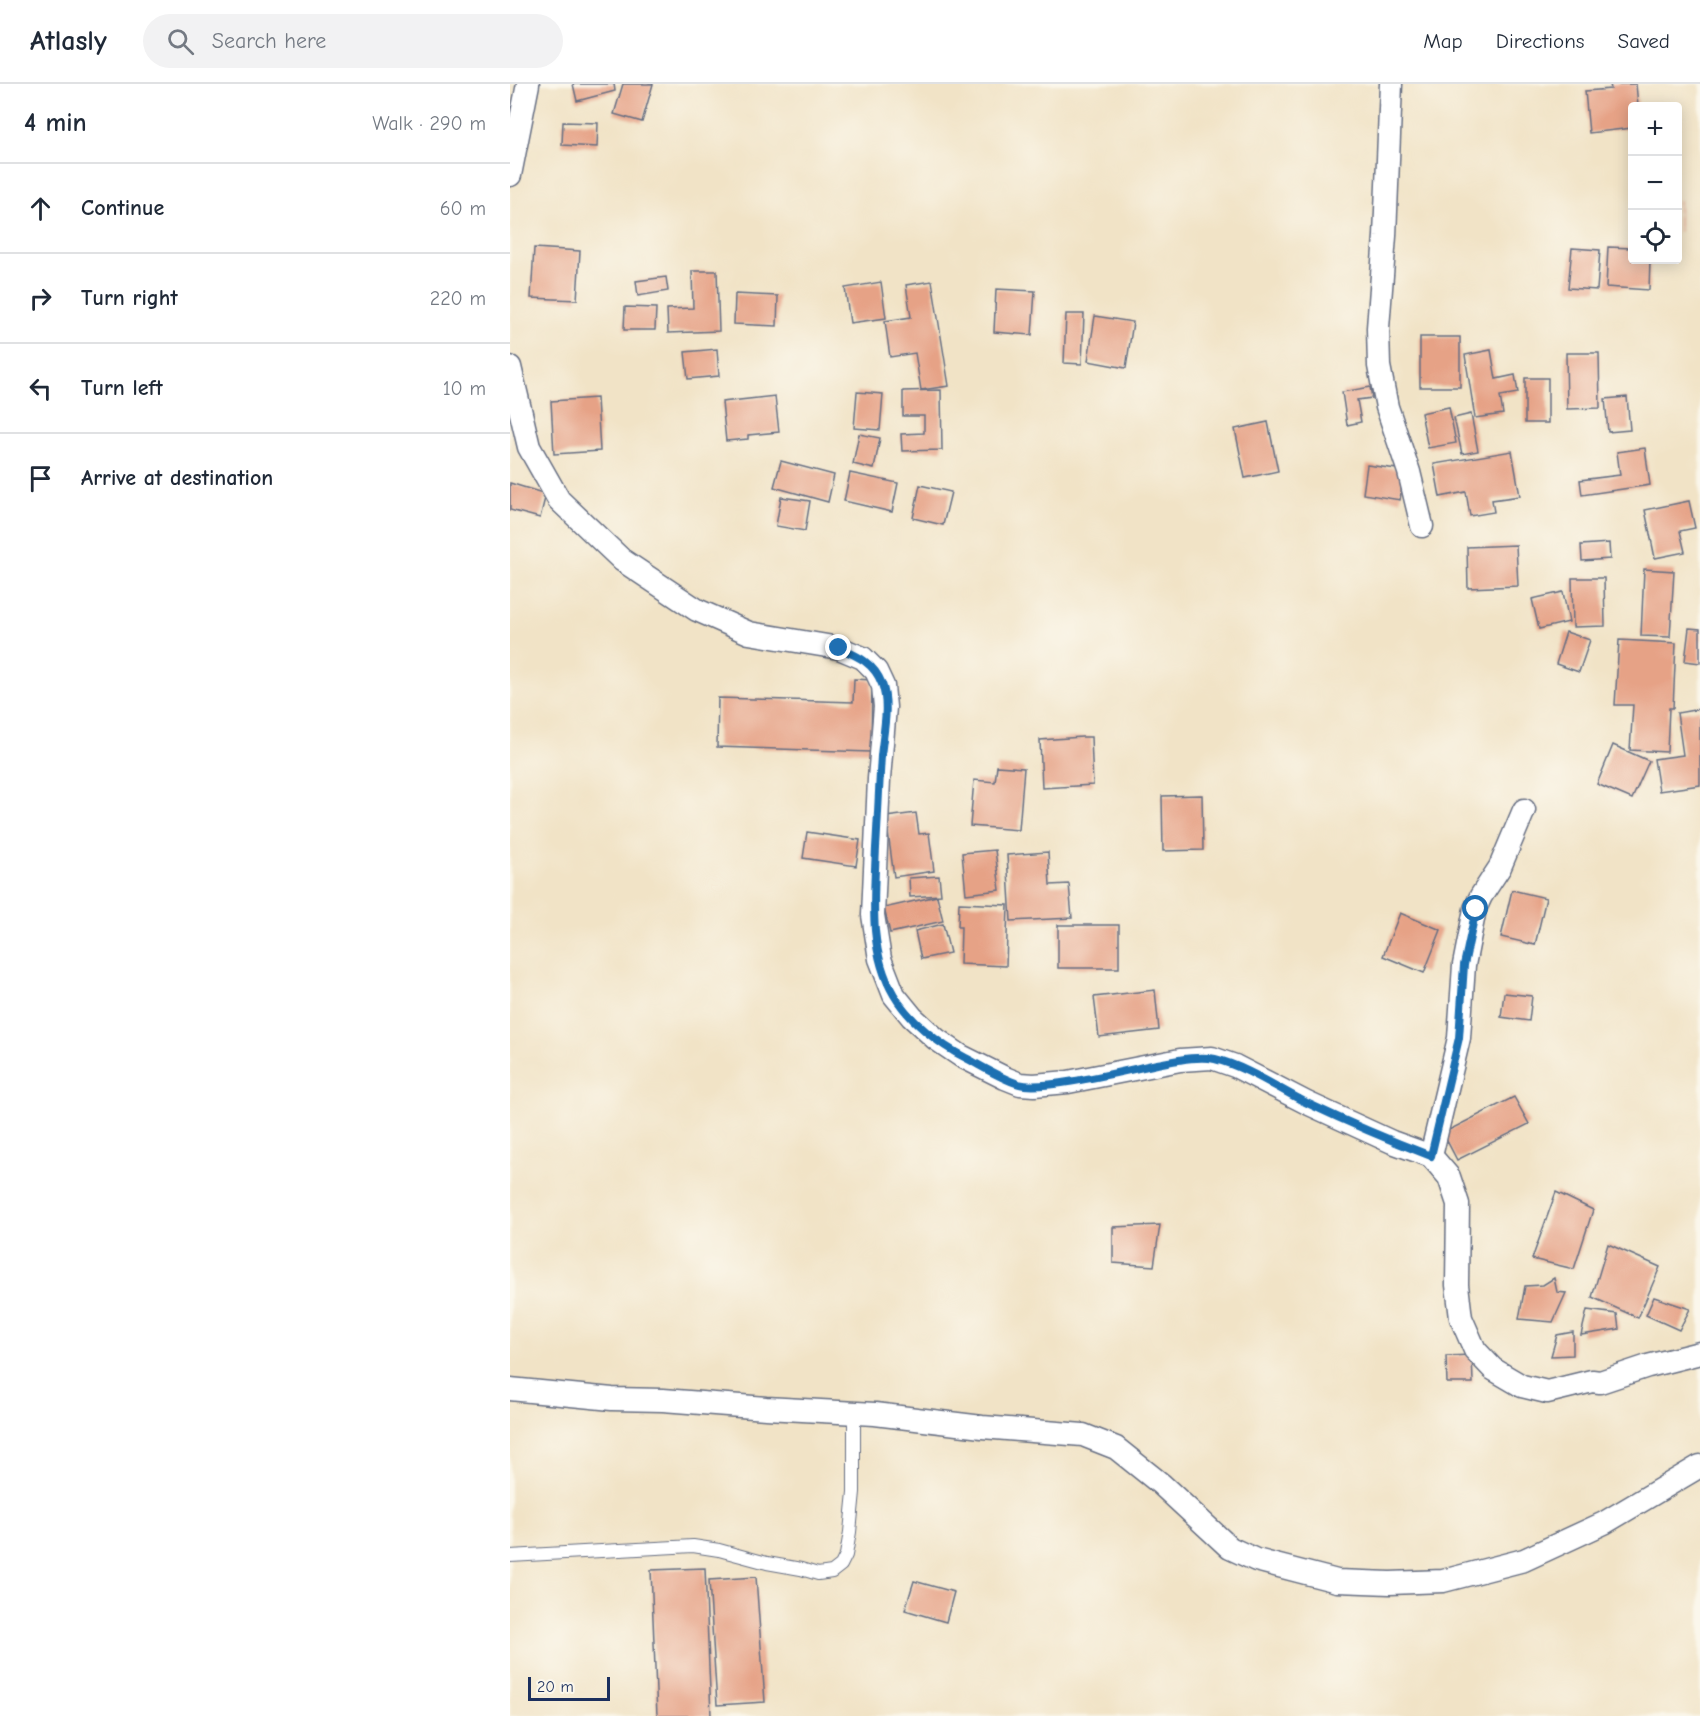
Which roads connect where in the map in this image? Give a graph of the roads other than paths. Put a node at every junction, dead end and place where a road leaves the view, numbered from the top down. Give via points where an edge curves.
1 (528, 84) edge
2 (1391, 84) edge
3 (510, 175) edge
4 (510, 367) edge
5 (1422, 526) dead end
6 (1524, 810) dead end
7 (1431, 1156) junction
8 (1700, 1353) edge
9 (510, 1389) edge
10 (854, 1413) junction
11 (1700, 1466) edge
12 (510, 1556) edge

1 - 3 street
2 - 5 street via 1379,366
4 - 7 street via 530,447 559,500 622,560 697,610 749,633 839,648 863,658 876,671 883,686 885,707 873,915 880,959 894,995 936,1040 1005,1078 1034,1085 1212,1058 1392,1142
6 - 7 street via 1500,867 1476,909 1464,965 1459,1038
7 - 8 street via 1449,1177 1458,1204 1457,1285 1461,1318 1475,1350 1492,1369 1522,1386 1547,1392 1600,1382
9 - 10 street
10 - 11 street via 1083,1435 1116,1449 1161,1484 1230,1548 1256,1560 1337,1581 1443,1581 1524,1560 1604,1523
10 - 12 lane via 850,1532 846,1555 832,1572 818,1574 693,1546

